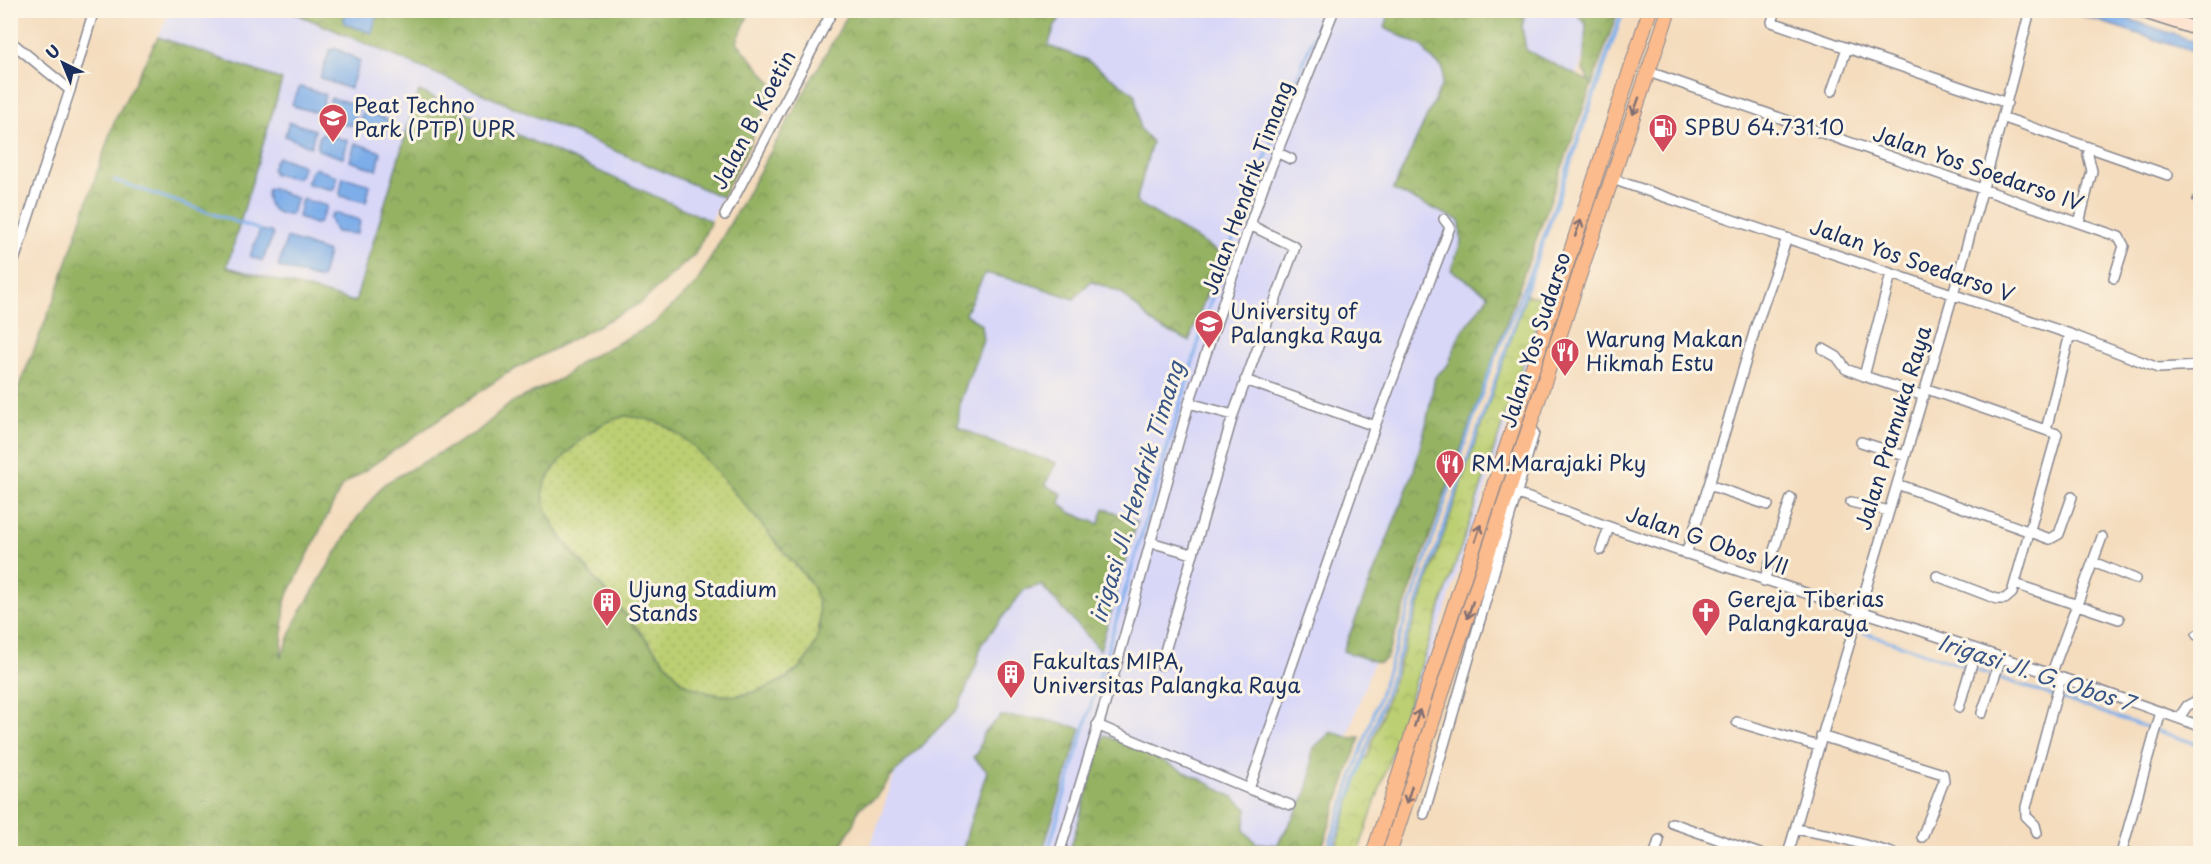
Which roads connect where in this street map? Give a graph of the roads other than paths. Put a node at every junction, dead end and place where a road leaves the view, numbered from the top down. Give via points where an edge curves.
1 (94, 10) edge
2 (833, 10) edge
3 (1334, 10) edge
4 (1776, 10) edge
5 (2030, 10) edge
6 (2138, 10) edge
7 (1650, 12) edge
8 (1667, 15) edge
9 (2200, 30) edge
10 (10, 41) edge
11 (1847, 48) junction
12 (1648, 72) junction
13 (70, 90) junction
14 (1832, 92) dead end
15 (2007, 103) junction
16 (2002, 117) junction
17 (2090, 148) junction
18 (1276, 152) junction
19 (1291, 159) dead end
20 (2168, 175) dead end
21 (1612, 179) junction
22 (1982, 189) junction
23 (725, 215) dead end
24 (1444, 219) dead end
25 (2079, 223) junction
26 (1250, 225) junction
27 (1787, 237) junction
28 (1583, 264) junction
29 (11, 268) edge
30 (1891, 274) junction
31 (2114, 278) dead end
32 (1556, 292) junction
33 (1952, 294) junction
34 (1572, 298) junction
35 (2070, 334) junction
36 (1823, 349) dead end
37 (2200, 366) edge
38 (1864, 376) junction
39 (1245, 380) junction
40 (1925, 392) junction
41 (1189, 403) junction
42 (1233, 415) junction
43 (1375, 426) junction
44 (2046, 430) junction
45 (1861, 442) dead end
46 (1905, 456) junction
47 (1897, 484) junction
48 (1709, 485) junction
49 (1510, 490) junction
50 (2072, 497) dead end
51 (1791, 498) dead end
52 (1851, 502) dead end
53 (1768, 505) dead end
54 (1888, 511) junction
55 (1609, 527) junction
56 (2031, 533) junction
57 (2102, 537) dead end
58 (1150, 542) junction
59 (1601, 550) dead end
60 (1192, 554) junction
61 (1686, 554) junction
62 (2093, 562) junction
63 (1937, 576) dead end
64 (2136, 579) dead end
65 (1764, 581) junction
66 (2015, 584) junction
67 (2078, 604) junction
68 (1858, 611) junction
69 (2119, 619) dead end
70 (1976, 650) junction
71 (2001, 658) junction
72 (1161, 665) dead end
73 (2056, 676) junction
74 (1427, 687) junction
75 (1443, 692) junction
76 (2200, 699) edge
77 (1959, 707) dead end
78 (2161, 712) junction
79 (1982, 713) dead end
80 (2180, 718) junction
81 (1737, 722) dead end
82 (1097, 725) junction
83 (2200, 726) edge
84 (1820, 741) junction
85 (1249, 789) junction
86 (1290, 806) dead end
87 (1424, 814) dead end
88 (1672, 823) dead end
89 (1795, 829) junction
90 (2037, 833) dead end
91 (1922, 837) dead end
92 (1659, 840) dead end
93 (1059, 854) edge
94 (1373, 854) edge
95 (1389, 854) edge
96 (1655, 854) edge
97 (1760, 854) edge
98 (1788, 854) edge
99 (1896, 854) edge
100 (2121, 854) edge

1 - 13 street
2 - 23 street, Jalan B. Koetin
3 - 18 street, Jalan Hendrik Timang
4 - 11 street via 1772,22
5 - 15 street, Jalan Pramuka Raya
6 - 9 street
7 - 8 main road
32 -> 7 main road, Jalan Yos Sudarso
8 - 12 main road, Jalan Yos Sudarso
10 - 13 street
11 - 14 street
11 - 15 street
12 -> 21 main road, Jalan Yos Sudarso
12 - 22 street, Jalan Yos Soedarso IV
13 - 29 street
15 - 16 street, Jalan Pramuka Raya
16 - 17 street
16 - 22 street, Jalan Pramuka Raya
17 - 20 street
17 - 25 street via 2091,171
18 - 19 street
18 - 26 street, Jalan Hendrik Timang
21 - 27 street, Jalan Yos Soedarso V
21 - 28 main road, Jalan Yos Sudarso
22 - 25 street, Jalan Yos Soedarso IV
22 - 33 street, Jalan Pramuka Raya
24 - 43 street via 1450,227
25 - 31 street, Jalan Yos Soedarso IV via 2121,240 2124,246
26 - 39 street via 1295,247
26 - 41 street, Jalan Hendrik Timang
27 - 30 street, Jalan Yos Soedarso V
27 - 48 street
28 - 34 main road, Jalan Yos Sudarso
28 - 87 street
30 - 33 street, Jalan Yos Soedarso V
30 - 38 street
32 - 34 main road
74 -> 32 main road, Jalan Yos Sudarso
33 - 35 street, Jalan Yos Soedarso V
33 - 40 street, Jalan Pramuka Raya
34 - 49 main road, Jalan Yos Sudarso
35 - 37 street, Jalan Yos Soedarso V via 2158,368
35 - 44 street
36 - 38 street via 1846,369
38 - 40 street
39 - 42 street
39 - 43 street
40 - 44 street
40 - 46 street, Jalan Pramuka Raya
41 - 42 street
41 - 58 street, Jalan Hendrik Timang
42 - 60 street
43 - 85 street
44 - 56 street via 2057,434
45 - 46 street
46 - 47 street, Jalan Pramuka Raya
47 - 54 street, Jalan Pramuka Raya
47 - 56 street
48 - 53 street
48 - 61 street
49 - 55 street, Jalan G Obos VII
49 -> 75 main road, Jalan Yos Sudarso
50 - 56 street via 2056,537
51 - 65 street
52 - 54 street
54 - 68 street, Jalan Pramuka Raya
55 - 59 street
55 - 61 street, Jalan G Obos VII
56 - 66 street
57 - 62 street
58 - 60 street
58 - 82 street, Jalan Hendrik Timang
60 - 72 street
61 - 65 street, Jalan G Obos VII
62 - 64 street
62 - 67 street
63 - 66 street via 2001,599 2009,596
65 - 68 street, Jalan G Obos VII
66 - 67 street
67 - 69 street
67 - 73 street
68 - 70 street, Jalan G Obos VII
68 - 84 street, Jalan Pramuka Raya
70 - 71 street, Jalan G Obos VII
70 - 77 street
71 - 73 street, Jalan G Obos VII
71 - 79 street
73 - 78 street, Jalan G Obos VII
73 - 90 street via 2026,807 2026,816
74 - 75 main road
94 -> 74 main road, Jalan Yos Sudarso
75 -> 95 main road, Jalan Yos Sudarso
76 - 80 street via 2187,706
78 - 80 street, Jalan G Obos VII
78 - 100 street
80 - 83 street, Jalan G Obos VII
81 - 84 street
82 - 85 street
82 - 93 street, Jalan Hendrik Timang
84 - 89 street, Jalan Pramuka Raya
84 - 91 street via 1943,774 1944,781
85 - 86 street
88 - 97 street
89 - 98 street, Jalan Pramuka Raya
89 - 99 street
92 - 96 street

